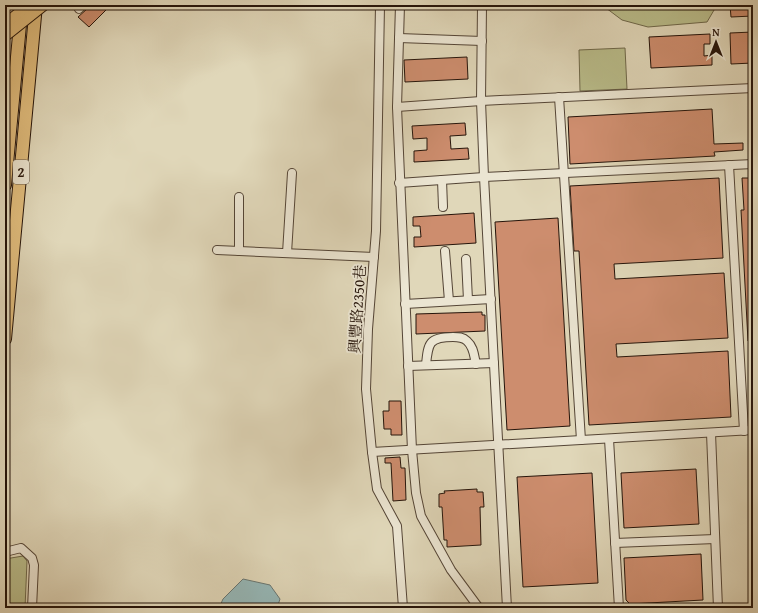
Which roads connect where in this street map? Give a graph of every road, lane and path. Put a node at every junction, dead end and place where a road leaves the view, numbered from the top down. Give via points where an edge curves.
1 (22, 5) edge
2 (29, 5) edge
3 (36, 5) edge
4 (44, 5) edge
5 (380, 5) edge
6 (400, 5) edge
7 (482, 5) edge
8 (5, 24) edge
9 (5, 36) edge
10 (399, 38) junction
11 (482, 41) junction
12 (753, 88) edge
13 (559, 97) junction
14 (481, 101) junction
15 (397, 107) junction
16 (753, 164) edge
17 (729, 165) junction
18 (292, 173) dead end
19 (564, 173) junction
20 (484, 177) junction
21 (442, 180) junction
22 (399, 183) junction
23 (5, 185) edge
24 (239, 197) dead end
25 (443, 207) dead end
26 (217, 250) dead end
27 (239, 251) junction
28 (445, 251) dead end
29 (287, 253) junction
30 (374, 257) junction
31 (466, 259) dead end
32 (490, 299) junction
33 (468, 300) junction
34 (449, 301) junction
35 (405, 304) junction
36 (5, 339) edge
37 (494, 363) junction
38 (476, 364) junction
39 (408, 366) junction
40 (426, 366) junction
41 (753, 430) edge
42 (744, 431) junction
43 (711, 433) junction
44 (609, 439) junction
45 (581, 440) junction
46 (498, 445) junction
47 (412, 450) junction
48 (372, 452) junction
49 (715, 539) junction
50 (615, 543) junction
51 (5, 552) edge
52 (32, 608) edge
53 (403, 608) edge
54 (478, 608) edge
55 (507, 608) edge
56 (619, 608) edge
57 (718, 608) edge
58 (750, 608) edge
59 (753, 608) edge

1 - 23 highway, 2
2 - 8 main road, bridge
3 - 36 highway, 2
4 - 9 main road, bridge
5 - 30 street, 興豐路2350巷
6 - 10 street
7 - 11 street
10 - 11 street
10 - 15 street
11 - 14 street
12 - 13 street
13 - 14 street
13 - 19 street
14 - 15 street
14 - 20 street
15 - 22 street
16 - 17 street
17 - 19 street
17 - 42 street
18 - 29 street
19 - 20 street
19 - 45 street
20 - 21 street
20 - 32 street
21 - 22 street
21 - 25 street
22 - 35 street
24 - 27 street
26 - 27 street
27 - 29 street
28 - 34 street
29 - 30 street
30 - 48 street, 興豐路2350巷 via 366,389
31 - 33 street
32 - 33 street
32 - 37 street
33 - 34 street
34 - 35 street
35 - 39 street
37 - 38 street
37 - 46 street
38 - 40 street
38 - 40 street via 473,348 467,340 461,337 439,337 430,343
39 - 40 street
39 - 47 street
41 - 42 street
42 - 43 street
43 - 44 street
43 - 49 street
44 - 45 street
44 - 50 street
45 - 46 street
46 - 47 street
46 - 55 street
47 - 48 street
47 - 54 street via 421,516 451,570
48 - 53 street, 興豐路2350巷 via 376,489 397,526
49 - 50 street
49 - 57 street
50 - 56 street
51 - 52 street via 22,548 32,558
58 - 59 street

